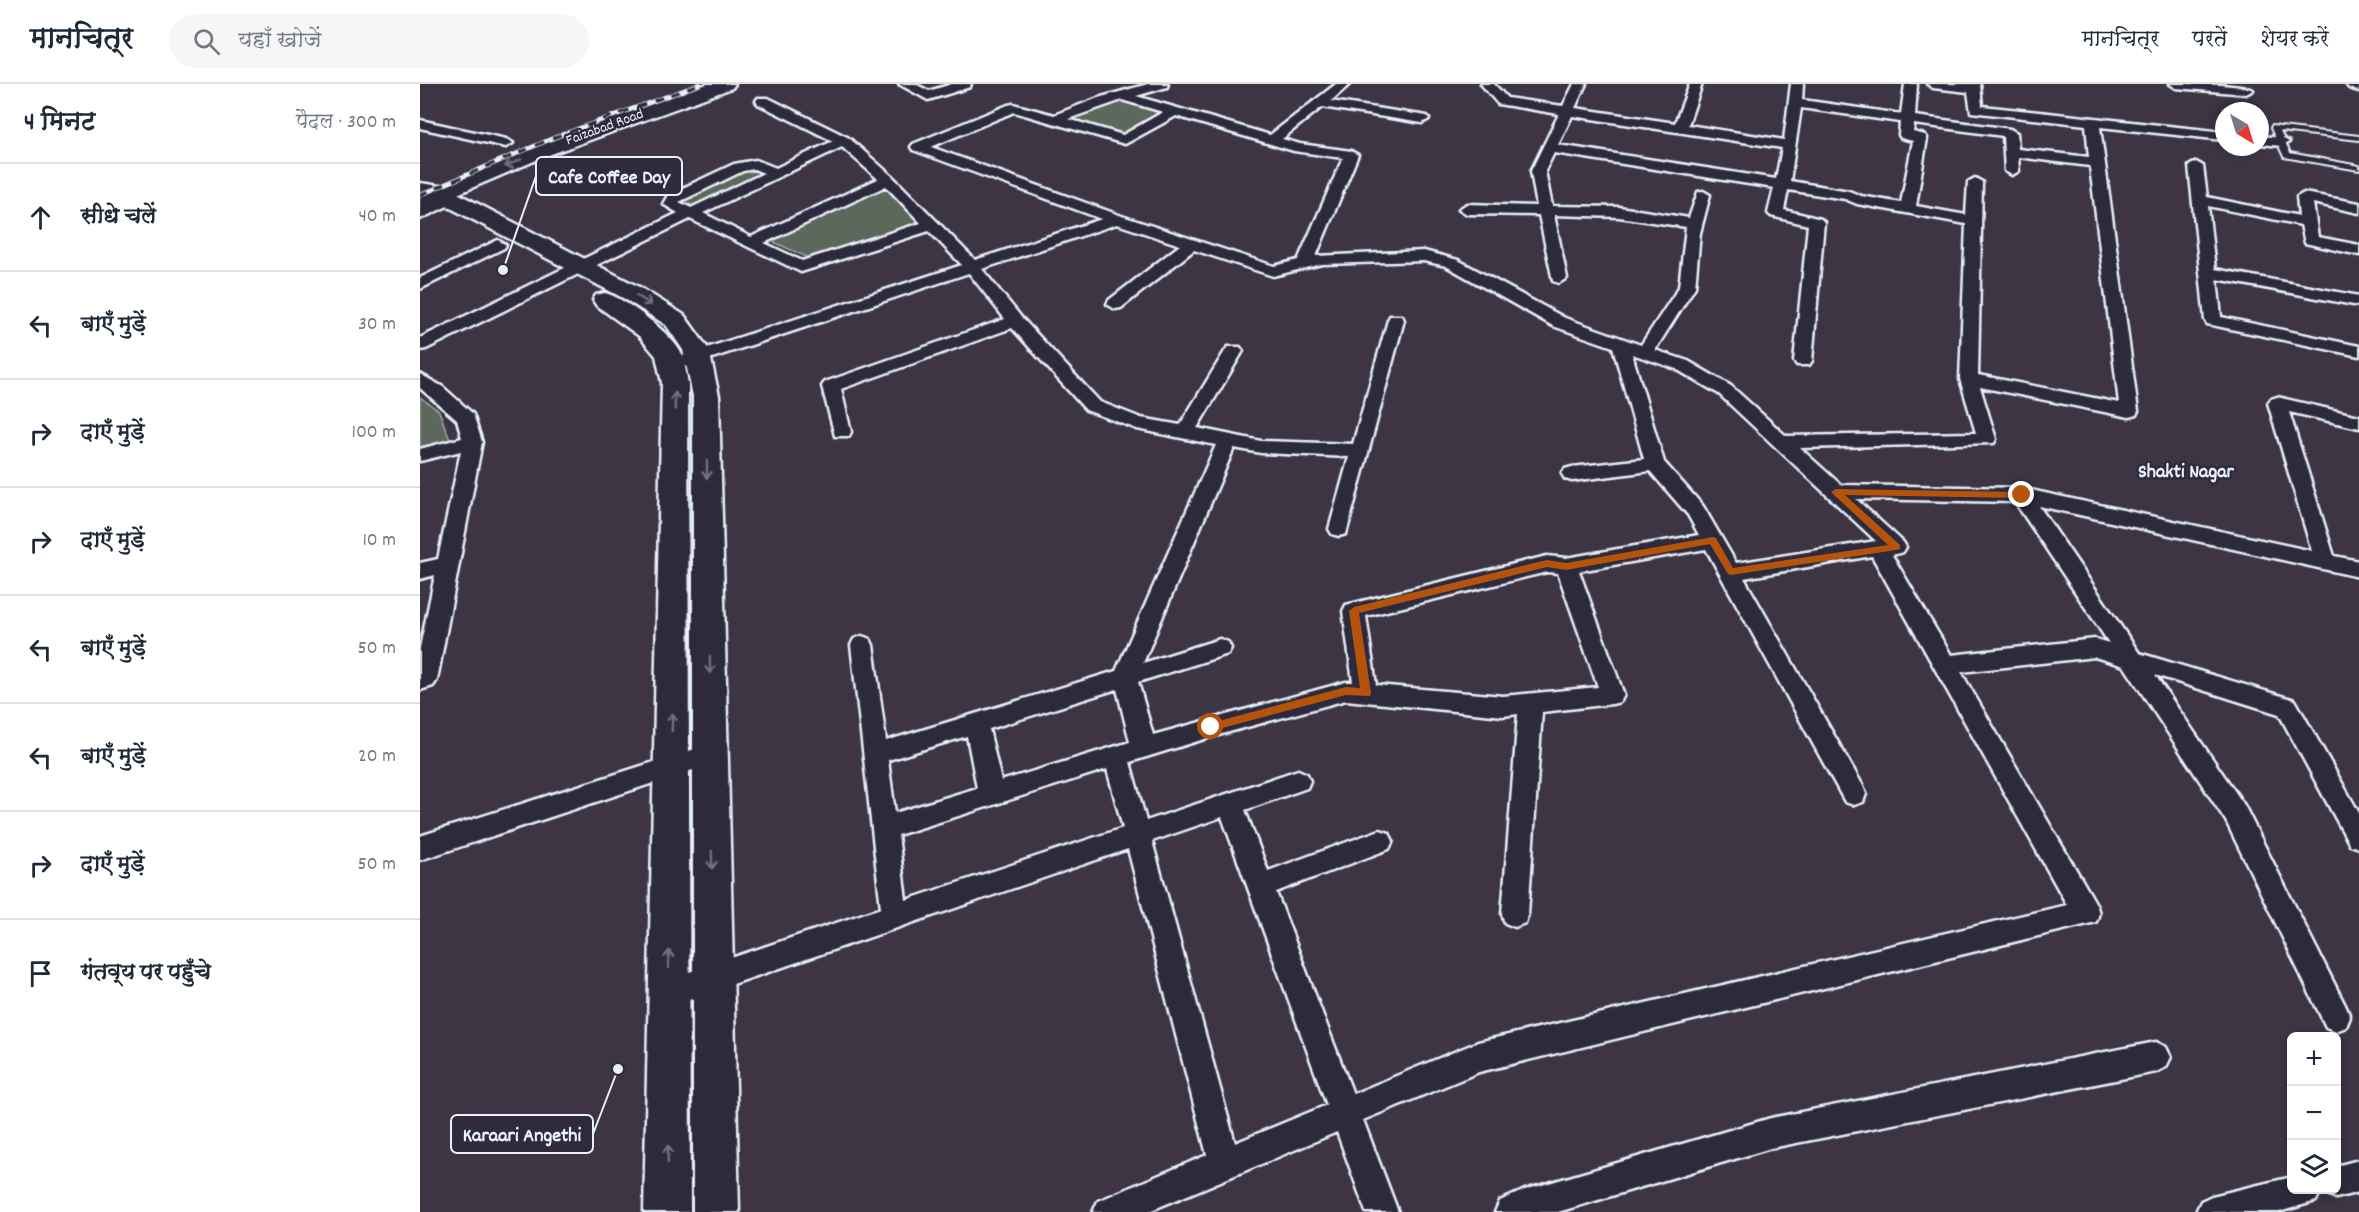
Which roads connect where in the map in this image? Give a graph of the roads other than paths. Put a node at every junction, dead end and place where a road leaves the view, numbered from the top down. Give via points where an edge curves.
1 (725, 84) edge
2 (905, 84) edge
3 (965, 84) edge
4 (1162, 84) edge
5 (1344, 84) edge
6 (1487, 84) edge
7 (1580, 84) edge
8 (1692, 84) edge
9 (1797, 84) edge
10 (1911, 84) edge
11 (1933, 84) edge
12 (2176, 84) edge
13 (1974, 86) edge
14 (2247, 90) dead end
15 (1123, 96) junction
16 (763, 101) dead end
17 (1795, 102) junction
18 (1319, 103) junction
19 (1174, 111) junction
20 (1567, 111) junction
21 (1422, 119) dead end
22 (1908, 119) junction
23 (1053, 120) junction
24 (2092, 121) junction
25 (420, 124) edge
26 (1680, 128) junction
27 (2215, 135) edge
28 (2359, 138) edge
29 (514, 139) joint
30 (1272, 140) junction
31 (844, 141) junction
32 (2269, 141) edge
33 (2282, 142) junction
34 (1790, 145) junction
35 (1550, 148) junction
36 (2011, 152) junction
37 (474, 157) dead end
38 (2097, 162) junction
39 (2196, 166) dead end
40 (2359, 168) edge
41 (2012, 171) dead end
42 (774, 173) junction
43 (888, 180) junction
44 (1975, 182) dead end
45 (1782, 183) junction
46 (1703, 195) dead end
47 (430, 196) edge
48 (2200, 200) junction
49 (2359, 208) edge
50 (1467, 209) dead end
51 (1908, 209) junction
52 (1546, 212) junction
53 (689, 214) junction
54 (1117, 219) junction
55 (1974, 221) junction
56 (2308, 222) junction
57 (1695, 224) junction
58 (931, 225) junction
59 (751, 243) junction
60 (1191, 244) junction
61 (498, 245) junction
62 (2359, 250) edge
63 (1305, 263) junction
64 (972, 266) junction
65 (569, 271) junction
66 (2209, 273) junction
67 (1559, 278) dead end
68 (420, 284) edge
69 (2359, 301) edge
70 (1115, 304) dead end
71 (1396, 320) dead end
72 (1016, 321) junction
73 (1621, 344) junction
74 (420, 345) edge
75 (1234, 351) dead end
76 (2359, 351) edge
77 (1646, 352) junction
78 (684, 361) junction
79 (1803, 361) dead end
80 (1970, 379) junction
81 (420, 380) edge
82 (2359, 422) edge
83 (842, 432) dead end
84 (1185, 432) junction
85 (1228, 440) junction
86 (472, 442) junction
87 (1780, 442) junction
88 (1361, 451) junction
89 (420, 455) edge
90 (1656, 464) junction
91 (1572, 474) dead end
92 (1836, 492) junction
93 (2022, 495) junction
94 (1339, 529) dead end
95 (1713, 540) junction
96 (1878, 548) junction
97 (2325, 561) junction
98 (448, 564) junction
99 (1566, 566) junction
100 (420, 572) edge
101 (1731, 572) junction
102 (2356, 573) edge
103 (862, 645) dead end
104 (1220, 648) dead end
105 (2133, 660) junction
106 (1944, 665) junction
107 (1125, 677) junction
108 (420, 681) edge
109 (1366, 693) junction
110 (1531, 703) junction
111 (976, 723) junction
112 (1144, 748) junction
113 (711, 754) junction
114 (875, 754) junction
115 (1116, 756) junction
116 (671, 767) junction
117 (1298, 781) dead end
118 (1854, 794) dead end
119 (991, 795) junction
120 (1230, 804) junction
121 (884, 828) junction
122 (2358, 832) edge
123 (1137, 835) junction
124 (1380, 841) dead end
125 (420, 848) edge
126 (1260, 886) junction
127 (1515, 914) dead end
128 (895, 916) junction
129 (714, 977) junction
130 (669, 992) junction
131 (2336, 1017) dead end
132 (2156, 1057) dead end
133 (1346, 1112) junction
134 (1225, 1163) junction
135 (2359, 1176) edge
136 (2341, 1181) edge
137 (2288, 1194) edge
138 (667, 1212) edge
139 (716, 1212) edge
140 (1109, 1212) edge
141 (1382, 1212) edge
142 (1511, 1212) edge
143 (2212, 1212) edge

1 -> 47 street, Faizabad Road
2 - 3 street via 928,96
4 - 15 street
5 - 18 street
6 - 20 street via 1503,101
7 - 20 street
8 - 26 street
9 - 17 street
10 - 22 street
11 - 13 street
12 - 14 street
13 - 24 street via 1976,109
15 - 19 street
15 - 23 street
16 - 31 street
17 - 22 street
17 - 34 street
18 - 21 street
18 - 30 street
19 - 23 street via 1125,140
19 - 30 street
20 - 26 street
20 - 35 street
22 - 36 street via 2010,133
22 - 51 street via 1906,135 1920,138
23 - 54 street via 1013,108 918,147
24 - 27 street
24 - 38 street
25 - 29 street
26 - 34 street
28 - 33 lane via 2275,128
29 - 37 street
30 - 63 street via 1351,156
31 - 42 street
31 - 43 street
32 - 33 street
33 - 40 lane via 2287,155
34 - 45 street
35 - 45 street
35 - 52 street via 1538,171
36 - 38 street
36 - 41 street
38 - 80 street via 2128,411
39 - 48 street
42 - 53 street
42 - 53 street via 756,164 739,166 673,198 671,204
43 - 58 street
43 - 59 street
44 - 55 street
45 - 51 street
45 - 79 street via 1776,213 1816,222
46 - 57 street
47 - 61 street
47 - 65 street
48 - 56 street
48 - 66 street
49 - 56 street via 2304,197
50 - 52 street
51 - 55 street
52 - 57 street via 1619,212
52 - 67 street
53 - 59 street
53 - 65 street
54 - 60 street
54 - 64 street
55 - 80 street
56 - 62 street via 2312,240
57 - 77 street via 1687,288
58 - 59 street via 801,267
58 - 64 street
60 - 63 street via 1273,271
60 - 70 street
61 - 65 street
61 - 68 street
63 - 73 street via 1424,256 1452,263 1559,322
64 - 72 street
64 - 78 street
65 - 74 street
65 - 78 street via 648,331 669,354
66 - 69 street
66 - 76 street via 2213,320
71 - 88 street
72 - 83 street via 831,387
72 - 84 street via 1093,406 1137,423
73 - 77 street
73 - 90 street
75 - 84 street
77 - 87 street via 1682,365 1725,390
78 -> 113 street via 706,396
116 -> 78 street via 675,383
80 - 87 street via 1987,440
81 - 86 street via 466,417
82 - 97 street via 2277,403
84 - 85 street
85 - 88 street via 1261,447
85 - 107 street
86 - 89 street
86 - 98 street
87 - 92 street
88 - 94 street
90 - 91 street
90 - 95 street via 1696,511
92 - 93 street
92 - 96 street via 1896,547
93 - 97 street
93 - 105 street
95 - 99 street
95 - 101 street
96 - 101 street
96 - 106 street
97 - 102 street
98 - 100 street
98 - 108 street via 425,680
99 - 109 street via 1547,564 1354,611
99 - 110 street via 1611,695
101 - 118 street
103 - 114 street
104 - 107 street
105 - 106 street via 2095,648
105 - 122 street via 2287,707
105 - 131 street via 2235,813
106 - 133 street via 2086,913 1478,1057
107 - 111 street
107 - 112 street
109 - 110 street via 1503,706
109 - 112 street via 1346,691
110 - 127 street
111 - 114 street
111 - 119 street
112 - 115 street
113 - 116 street
113 -> 129 street
114 - 121 street
115 - 119 street
115 - 123 street
116 - 125 street
130 -> 116 street
117 - 120 street
119 - 121 street
120 - 123 street
120 - 126 street
121 - 128 street
123 - 128 street
123 - 134 street
124 - 126 street
126 - 133 street
128 - 129 street
129 - 130 street
129 - 139 street
138 -> 130 street
132 - 142 street via 1771,1133
133 - 134 street
133 - 141 street
134 - 140 street
135 - 136 street
137 - 143 street

